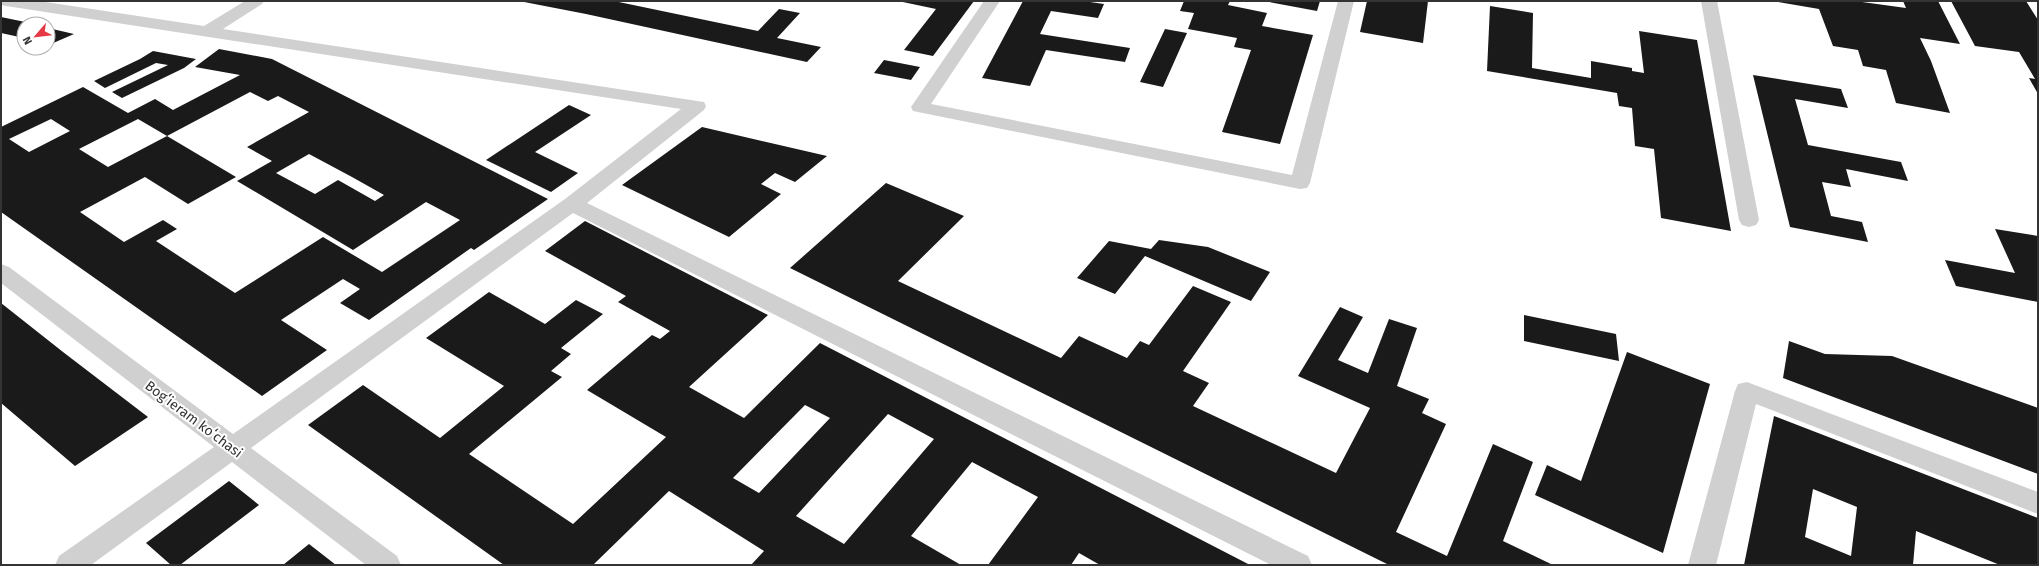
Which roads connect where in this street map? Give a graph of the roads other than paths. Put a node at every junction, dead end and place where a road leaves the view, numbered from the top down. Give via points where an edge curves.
1 (6, 1) edge
2 (256, 1) edge
3 (992, 1) edge
4 (1346, 1) edge
5 (1708, 1) edge
6 (208, 31) junction
7 (572, 204) junction
8 (1748, 220) dead end
9 (1, 272) edge
10 (232, 448) junction
11 (2038, 503) edge
12 (69, 565) edge
13 (387, 565) edge
14 (1298, 565) edge
15 (1702, 565) edge

1 - 6 street
2 - 6 street
3 - 4 street via 920,107 1300,183
5 - 8 street
6 - 7 street via 697,106
7 - 10 street
7 - 14 street
9 - 10 street, Bogʻieram koʻchasi
10 - 12 street
10 - 13 street, Bogʻieram koʻchasi
11 - 15 street via 1747,391

